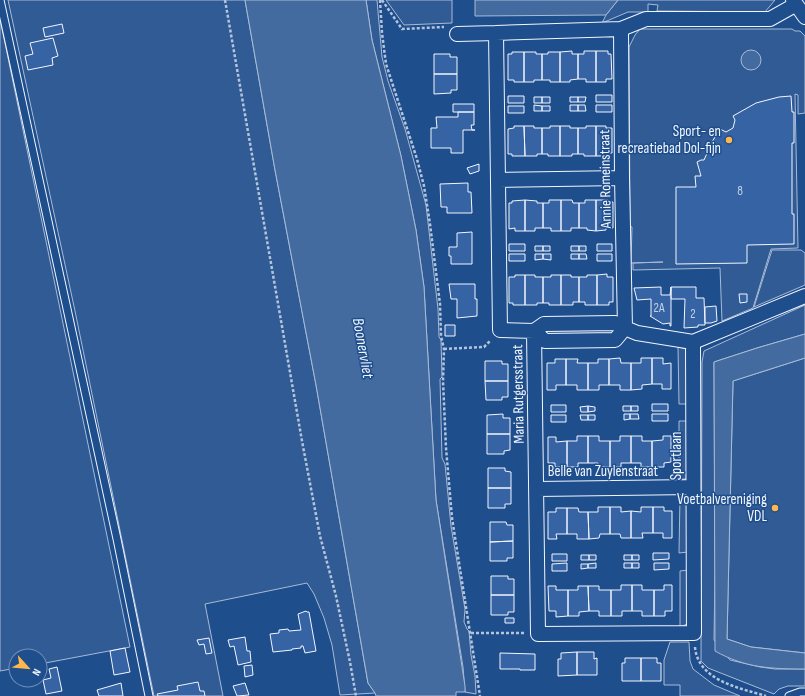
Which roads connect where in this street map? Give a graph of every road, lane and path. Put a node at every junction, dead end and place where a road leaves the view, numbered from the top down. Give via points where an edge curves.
1 (0, 0) edge
2 (225, 0) edge
3 (381, 0) edge
4 (794, 2) edge
5 (805, 17) edge
6 (621, 29) junction
7 (496, 33) junction
8 (457, 34) joint
9 (622, 178) junction
10 (499, 180) junction
11 (805, 296) edge
12 (625, 328) junction
13 (534, 331) junction
14 (693, 342) junction
15 (484, 347) dead end
16 (444, 349) junction
17 (693, 487) junction
18 (537, 489) junction
19 (471, 633) junction
20 (510, 633) dead end
21 (694, 633) junction
22 (805, 692) edge
23 (149, 696) edge
24 (356, 696) edge
25 (480, 696) edge
26 (766, 696) edge
27 (789, 696) edge

1 - 23 lane
2 - 24 path via 320,536 336,596
3 - 8 path via 402,29 456,27
3 - 16 path via 386,64 424,186
4 - 5 street
4 - 6 street via 770,19 646,19
6 - 7 street
6 - 9 street, Annie Romeinstraat
7 - 8 street
7 - 10 street, Maria Rutgersstraat
9 - 10 street
9 - 12 street, Annie Romeinstraat
10 - 13 street, Maria Rutgersstraat via 500,330
11 - 14 street
12 - 13 street via 615,323 544,324
12 - 14 street via 637,333
13 - 18 street, Maria Rutgersstraat
14 - 17 street, Sportlaan
15 - 16 path
16 - 19 path via 446,448 452,518
17 - 18 street, Belle van Zuylenstraat
17 - 21 street, Sportlaan
18 - 21 street, Maria Rutgersstraat via 538,634
19 - 20 path
19 - 25 path
21 - 26 path via 696,654 713,678
22 - 27 lane

